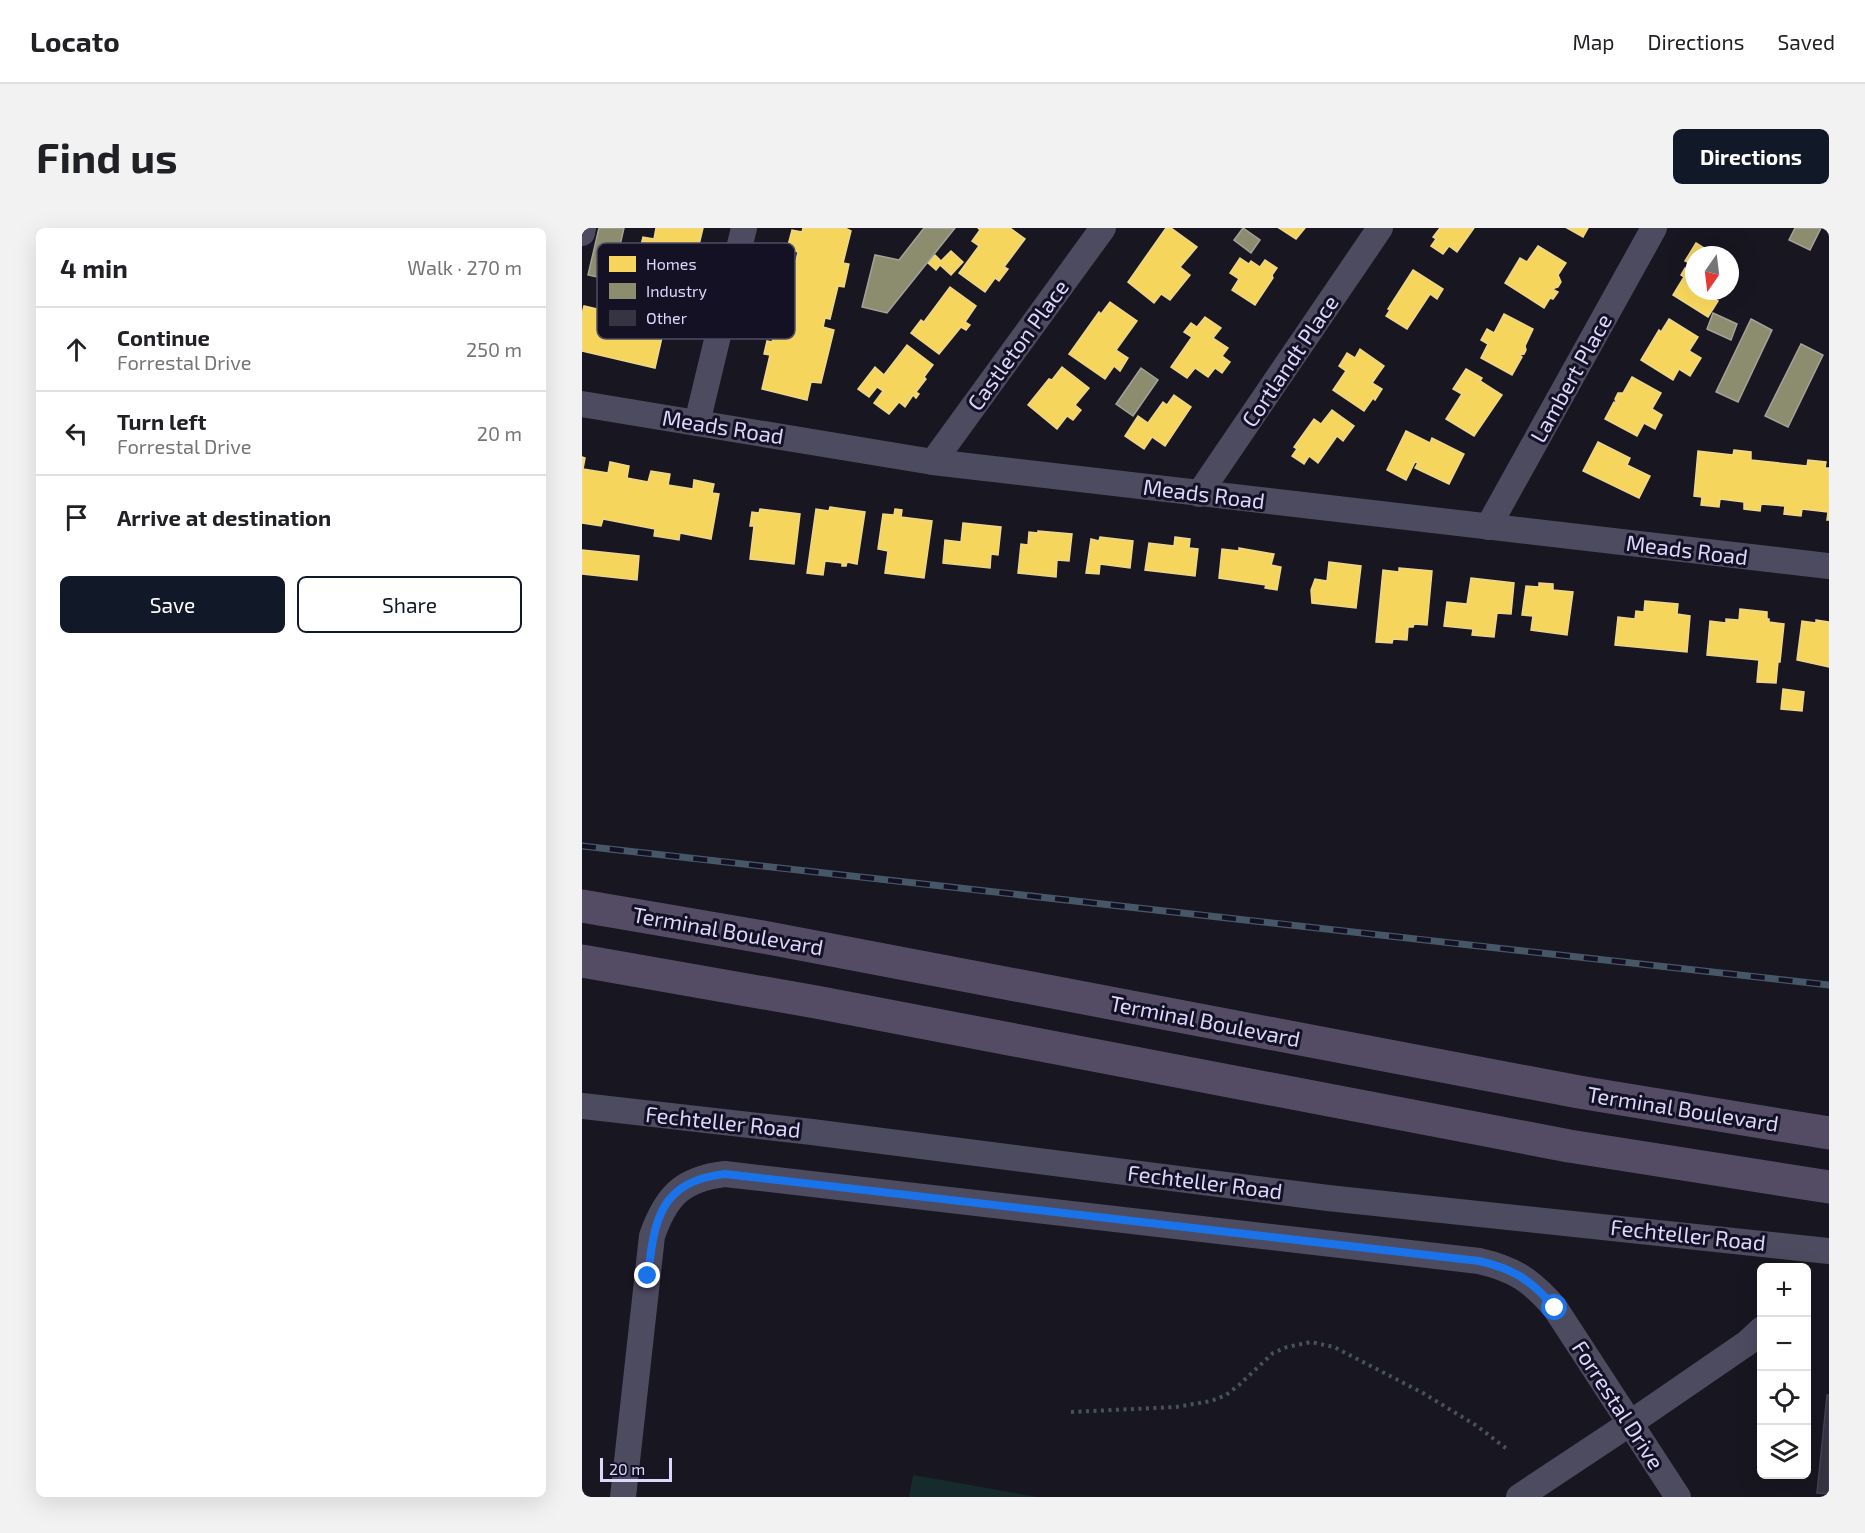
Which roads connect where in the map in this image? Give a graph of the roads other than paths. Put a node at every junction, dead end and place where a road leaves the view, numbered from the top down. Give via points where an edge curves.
1 (583, 228) edge
2 (744, 228) edge
3 (1103, 228) edge
4 (1380, 228) edge
5 (1654, 228) edge
6 (582, 233) edge
7 (740, 243) edge
8 (718, 339) edge
9 (582, 404) edge
10 (698, 423) junction
11 (933, 462) junction
12 (1199, 494) junction
13 (1488, 527) junction
14 (1829, 567) edge
15 (582, 906) edge
16 (582, 961) edge
17 (582, 1106) edge
18 (1829, 1132) edge
19 (1829, 1187) edge
20 (1829, 1251) edge
21 (1785, 1257) edge
22 (1757, 1333) edge
23 (1629, 1424) junction
24 (623, 1497) edge
25 (1518, 1497) edge
26 (1678, 1497) edge

1 - 6 street
2 - 7 street
3 - 11 street, Castleton Place
4 - 12 street, Cortlandt Place
5 - 13 street, Lambert Place
8 - 10 street
9 - 10 street, Meads Road
10 - 11 street, Meads Road
11 - 12 street, Meads Road
12 - 13 street, Meads Road
13 - 14 street, Meads Road
15 - 18 main road, Terminal Boulevard via 798,943 1579,1092
16 - 19 main road via 1569,1146
17 - 21 street, Fechteller Road
20 - 21 street, Fechteller Road
22 - 23 street
23 - 24 street, Forrestal Drive via 1555,1308 1523,1277 1502,1266 725,1174 692,1181 679,1190 659,1216 652,1236
23 - 25 street
23 - 26 street, Forrestal Drive

